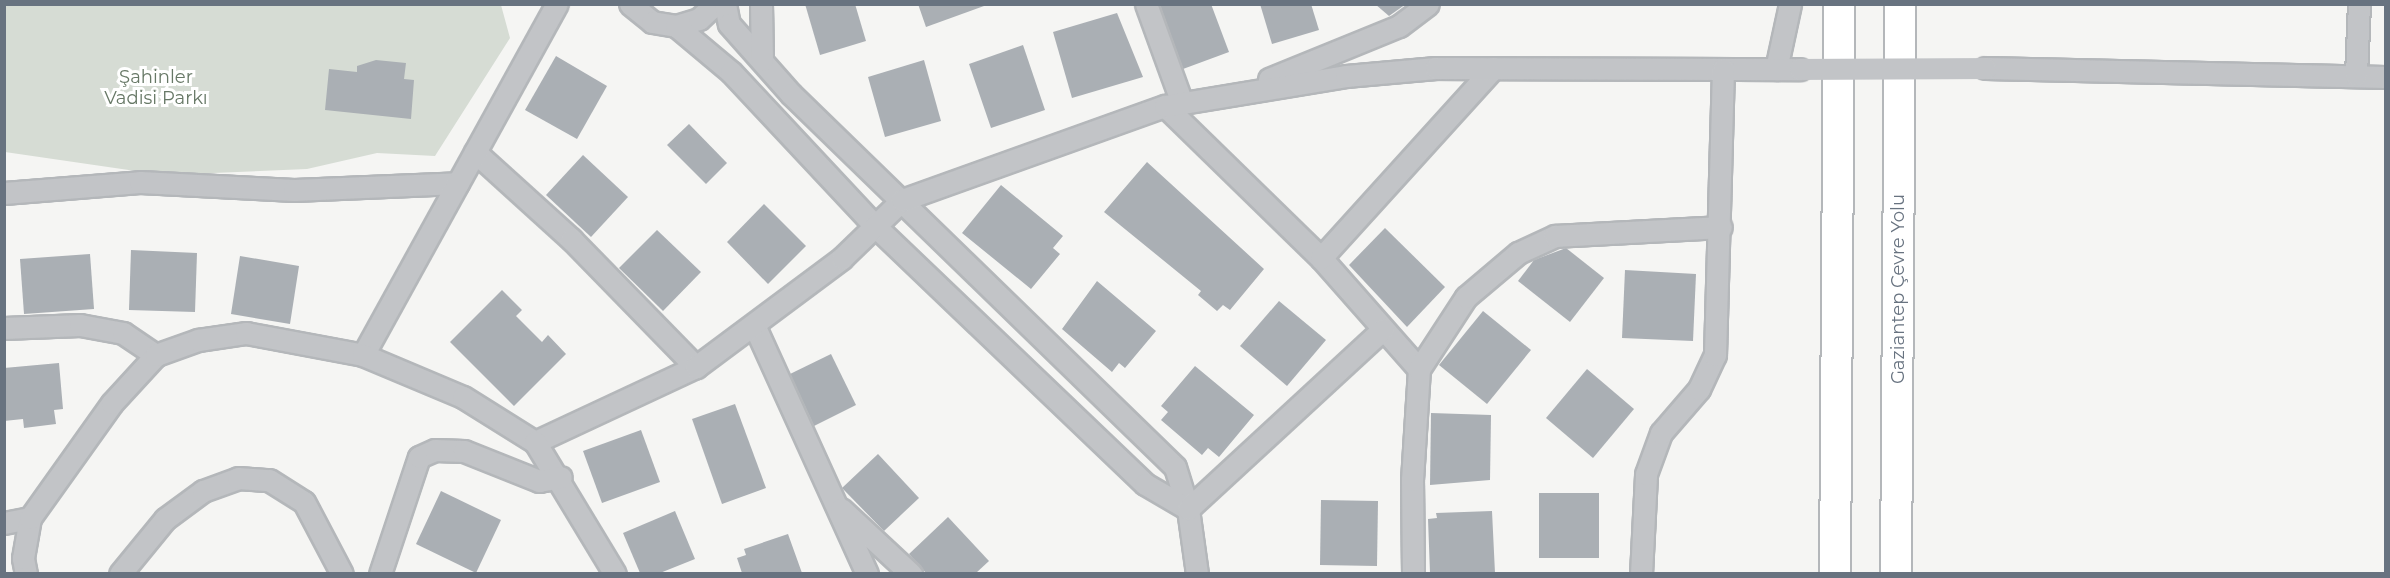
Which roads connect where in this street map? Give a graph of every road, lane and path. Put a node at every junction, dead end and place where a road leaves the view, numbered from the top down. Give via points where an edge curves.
1 (557, 4) edge
2 (630, 4) edge
3 (715, 4) edge
4 (725, 4) edge
5 (761, 4) edge
6 (1146, 4) edge
7 (1428, 4) edge
8 (1790, 4) edge
9 (1839, 4) edge
10 (1900, 4) edge
11 (2359, 4) edge
12 (676, 26) junction
13 (762, 60) junction
14 (1493, 68) junction
15 (1723, 69) junction
16 (1776, 69) junction
17 (2356, 75) junction
18 (2385, 77) edge
19 (1238, 92) junction
20 (1174, 104) junction
21 (475, 152) junction
22 (458, 183) junction
23 (4, 193) edge
24 (902, 200) junction
25 (875, 226) junction
26 (1721, 227) junction
27 (1321, 258) junction
28 (755, 327) junction
29 (4, 328) edge
30 (1383, 329) junction
31 (156, 355) junction
32 (363, 355) junction
33 (696, 367) junction
34 (1419, 369) junction
35 (535, 442) junction
36 (561, 477) junction
37 (834, 502) junction
38 (1188, 509) junction
39 (30, 518) junction
40 (4, 523) edge
41 (26, 573) edge
42 (120, 573) edge
43 (342, 573) edge
44 (380, 573) edge
45 (615, 573) edge
46 (867, 573) edge
47 (911, 573) edge
48 (1197, 573) edge
49 (1413, 573) edge
50 (1641, 573) edge
51 (1835, 573) edge
52 (1896, 573) edge

1 - 21 street
2 - 12 street via 652,22
3 - 12 street via 699,19
4 - 13 street via 729,24
5 - 13 street
6 - 20 street
7 - 19 street via 1399,26
8 - 16 street
9 - 51 highway
10 - 52 highway, Gaziantep Çevre Yolu
11 - 17 street
12 - 25 street via 731,72
13 - 24 street
14 - 15 street
14 - 19 street via 1346,76
14 - 27 street
15 - 16 street
15 - 26 street
16 - 17 street, bridge via 1984,68
17 - 18 street
19 - 20 street
20 - 24 street
20 - 27 street
21 - 22 street
21 - 33 street via 572,239
22 - 23 street via 294,190 140,182
22 - 32 street
24 - 25 street
24 - 38 street via 1175,467
25 - 28 street
25 - 38 street via 1145,484
26 - 34 street via 1591,230 1556,236 1518,253 1466,297
26 - 50 street via 1714,355 1699,389 1661,433 1646,474
27 - 30 street
28 - 33 street
28 - 37 street
29 - 31 street via 80,325 123,333
30 - 34 street
30 - 38 street
31 - 32 street via 198,340 246,333
31 - 39 street via 64,464
32 - 35 street via 464,397
33 - 35 street
34 - 49 street via 1412,480
35 - 36 street
36 - 44 street via 539,482 464,451 435,450 419,457
36 - 45 street
37 - 46 street
37 - 47 street
38 - 48 street
39 - 40 street
39 - 41 street via 23,558
42 - 43 street via 165,519 203,491 238,478 269,480 304,502

